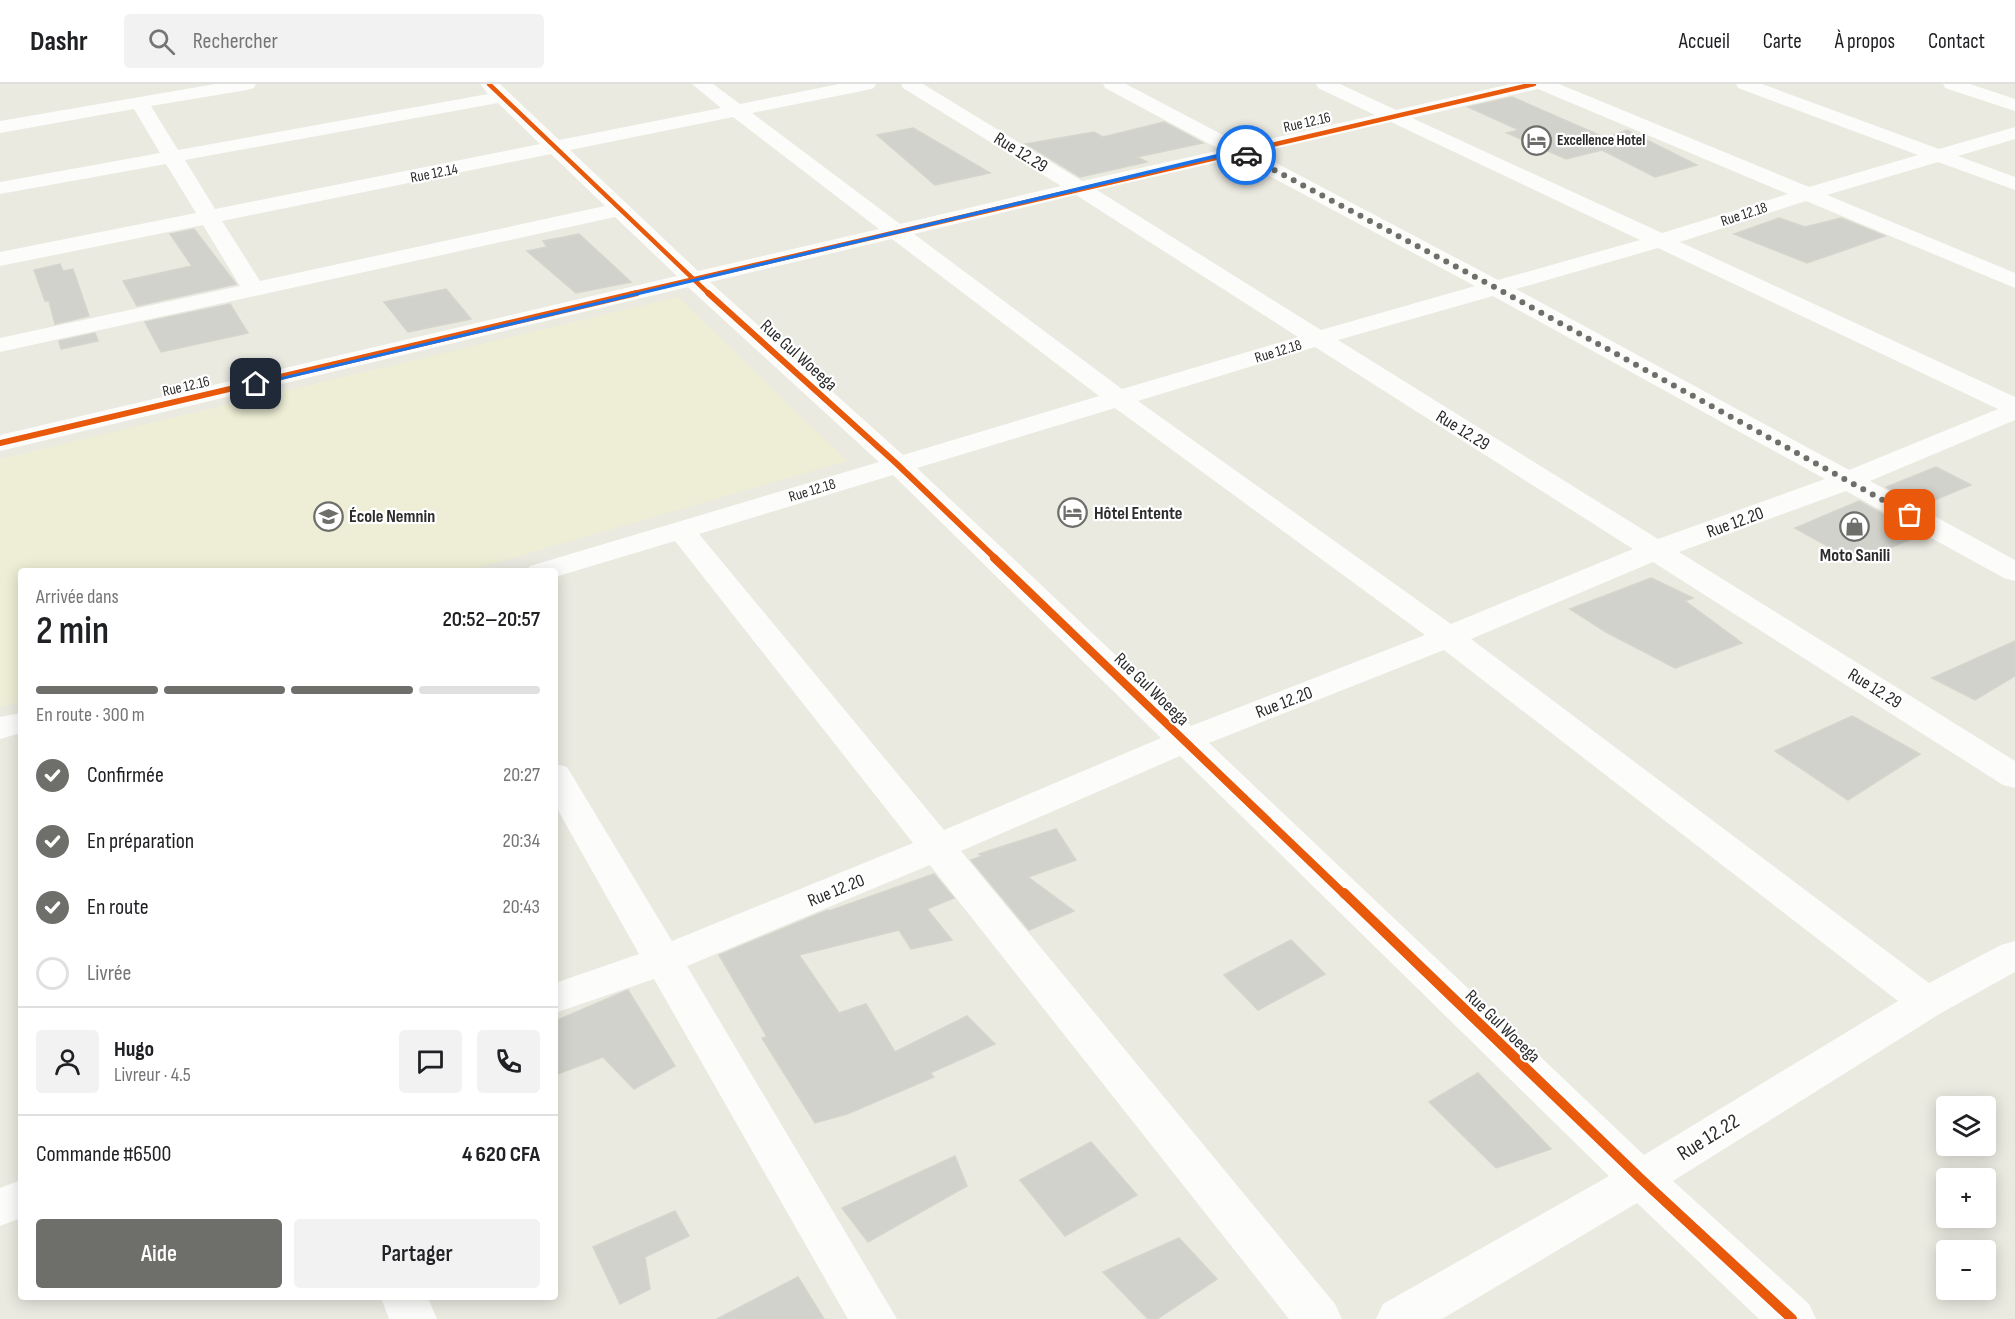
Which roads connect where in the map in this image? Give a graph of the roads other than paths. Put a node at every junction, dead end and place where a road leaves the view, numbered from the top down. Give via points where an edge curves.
1 (247, 84) edge
2 (701, 84) edge
3 (867, 84) edge
4 (910, 84) edge
5 (1112, 84) edge
6 (1325, 84) edge
7 (1534, 84) edge
8 (1543, 84) edge
9 (1745, 84) edge
10 (1952, 84) edge
11 (495, 91) edge
12 (140, 104) junction
13 (2015, 105) edge
14 (736, 109) junction
15 (1394, 116) junction
16 (0, 127) edge
17 (2015, 133) edge
18 (555, 148) junction
19 (1238, 151) junction
20 (1939, 155) junction
21 (173, 157) junction
22 (2015, 184) edge
23 (0, 188) edge
24 (1079, 188) junction
25 (1805, 195) junction
26 (621, 209) junction
27 (209, 218) junction
28 (899, 232) junction
29 (1660, 241) junction
30 (0, 260) edge
31 (694, 280) junction
32 (2015, 281) edge
33 (1498, 289) junction
34 (254, 290) junction
35 (1316, 339) junction
36 (0, 345) edge
37 (1118, 399) junction
38 (2015, 409) edge
39 (0, 443) edge
40 (897, 464) junction
41 (1847, 481) junction
42 (681, 530) junction
43 (1657, 550) junction
44 (554, 568) edge
45 (2015, 572) edge
46 (1448, 637) junction
47 (18, 724) edge
48 (0, 728) edge
49 (1185, 741) junction
50 (2015, 777) edge
51 (558, 781) edge
52 (936, 849) junction
53 (2015, 955) edge
54 (664, 960) junction
55 (558, 997) edge
56 (1927, 1002) junction
57 (1641, 1179) junction
58 (18, 1200) edge
59 (0, 1207) edge
60 (406, 1300) edge
61 (413, 1319) edge
62 (873, 1319) edge
63 (1318, 1319) edge
64 (1400, 1319) edge
65 (1792, 1319) edge

1 - 12 street
2 - 14 street
3 - 14 street, Rue 12.14
4 - 24 street, Rue 12.29
5 - 19 street
6 - 15 street
7 - 15 street, Rue 12.16
8 - 25 street
9 - 20 street
10 - 13 street
11 - 18 street, Rue Gul Woeega
11 - 21 street
12 - 16 street
12 - 21 street
14 - 18 street, Rue 12.14
14 - 28 street
15 - 19 street, Rue 12.16
15 - 29 street
17 - 20 street, Rue 12.18
18 - 26 street, Rue Gul Woeega
18 - 27 street, Rue 12.14
19 - 24 street, Rue 12.16
19 - 33 street
20 - 22 street
20 - 25 street, Rue 12.18
21 - 23 street
21 - 27 street
24 - 28 street, Rue 12.16
24 - 35 street, Rue 12.29
25 - 29 street, Rue 12.18
25 - 32 street
26 - 31 street, Rue Gul Woeega
26 - 34 street
27 - 30 street, Rue 12.14
27 - 34 street
28 - 31 street, Rue 12.16
28 - 37 street
29 - 33 street, Rue 12.18
29 - 38 street
31 - 39 street, Rue 12.16
31 - 40 street, Rue Gul Woeega
33 - 35 street, Rue 12.18
33 - 41 street
34 - 36 street
35 - 37 street, Rue 12.18
35 - 43 street, Rue 12.29
37 - 40 street, Rue 12.18
37 - 46 street
38 - 41 street, Rue 12.20
40 - 42 street, Rue 12.18
40 - 49 street, Rue Gul Woeega
41 - 43 street, Rue 12.20
41 - 45 street
42 - 44 street, Rue 12.18
42 - 52 street
43 - 46 street, Rue 12.20
43 - 50 street, Rue 12.29
46 - 49 street, Rue 12.20
46 - 56 street
47 - 48 street
49 - 52 street, Rue 12.20
49 - 57 street, Rue Gul Woeega
51 - 54 street
52 - 54 street, Rue 12.20
52 - 63 street
53 - 56 street, Rue 12.22
54 - 55 street, Rue 12.20
54 - 62 street
56 - 57 street, Rue 12.22
57 - 64 street, Rue 12.22
57 - 65 street, Rue Gul Woeega
58 - 59 street
60 - 61 street

